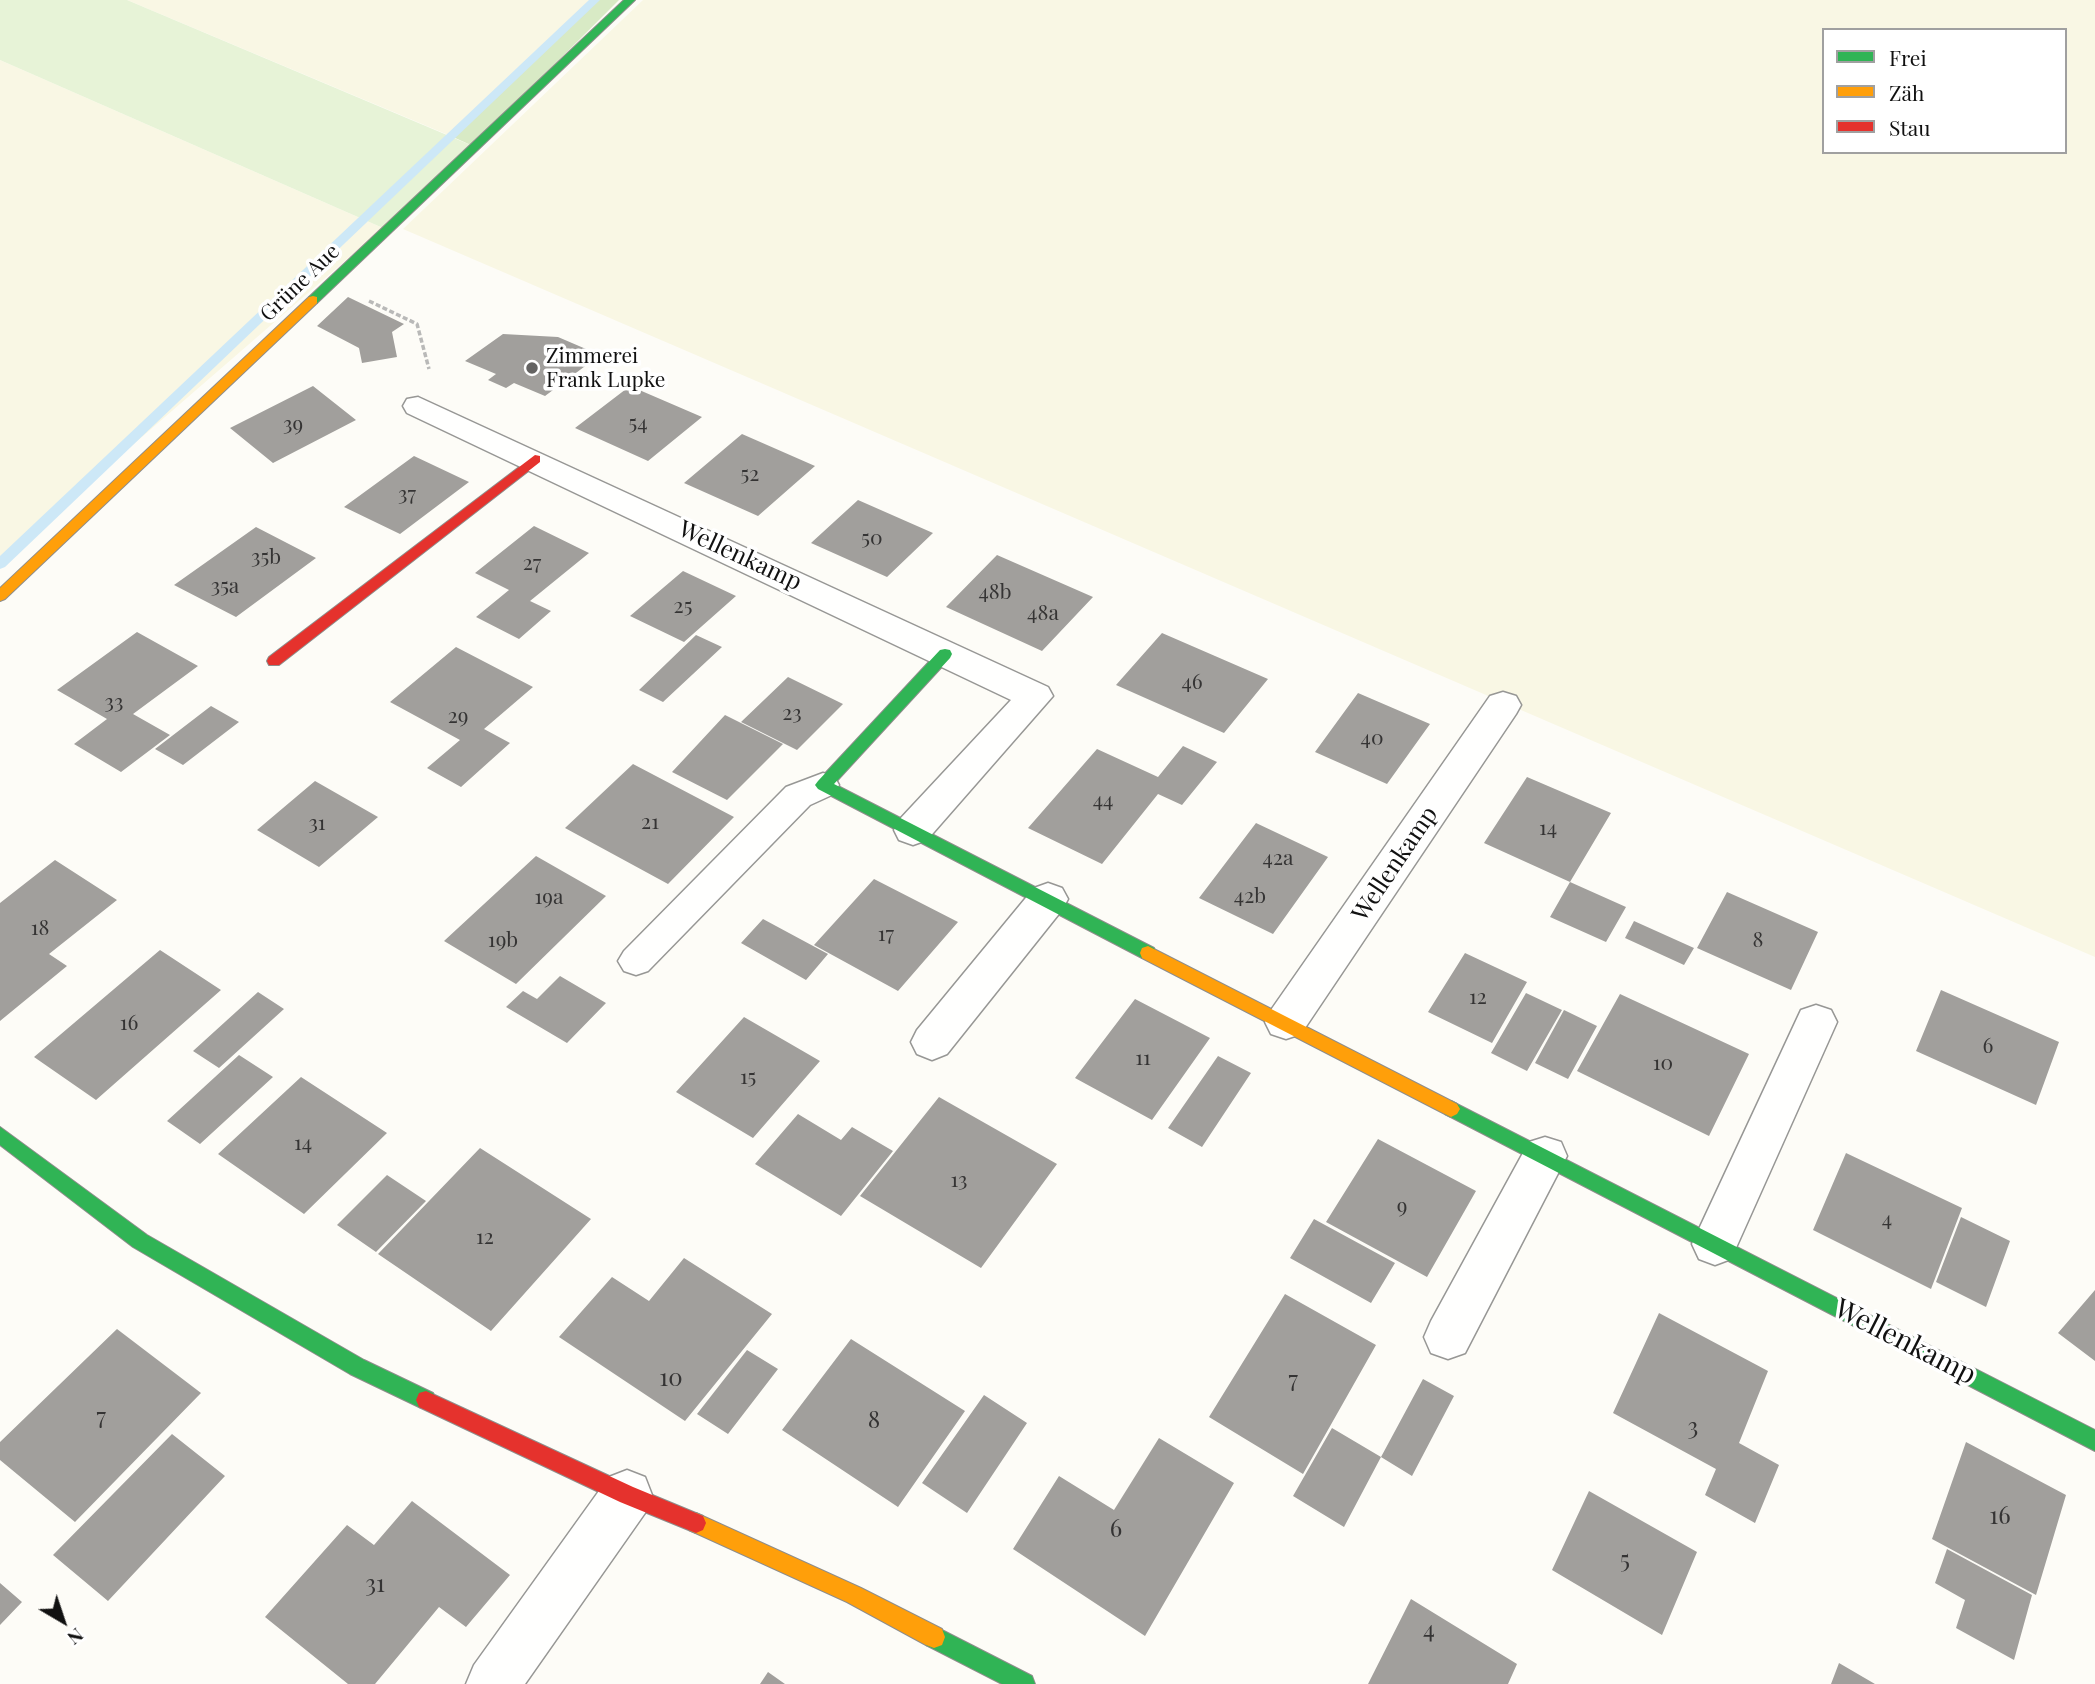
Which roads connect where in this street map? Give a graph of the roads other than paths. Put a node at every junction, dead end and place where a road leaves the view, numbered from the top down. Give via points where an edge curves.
1 (631, 0) edge
2 (418, 406) road end
3 (535, 459) junction
4 (0, 596) edge
5 (945, 654) junction
6 (274, 661) dead end
7 (1503, 705) dead end
8 (823, 785) junction
9 (913, 830) junction
10 (1048, 899) junction
11 (636, 961) dead end
12 (1286, 1022) junction
13 (1816, 1022) dead end
14 (932, 1042) dead end
15 (0, 1135) edge
16 (1545, 1156) junction
17 (1715, 1244) junction
18 (1448, 1337) dead end
19 (2095, 1441) edge
20 (627, 1495) junction
21 (494, 1684) edge
22 (1024, 1684) edge

1 - 4 street, Grüne Aue
2 - 3 street, Wellenkamp
3 - 5 street, Wellenkamp
3 - 6 street
5 - 8 street
5 - 9 street, Wellenkamp via 1035,696
7 - 12 street, Wellenkamp
8 - 9 street, Wellenkamp
8 - 11 lane via 798,796
9 - 10 street, Wellenkamp
10 - 12 street, Wellenkamp
10 - 14 street
12 - 16 street, Wellenkamp
13 - 17 street
15 - 20 street via 140,1241 358,1367
16 - 17 street, Wellenkamp
16 - 18 street
17 - 19 street, Wellenkamp
20 - 21 street
20 - 22 street via 732,1537 854,1595

